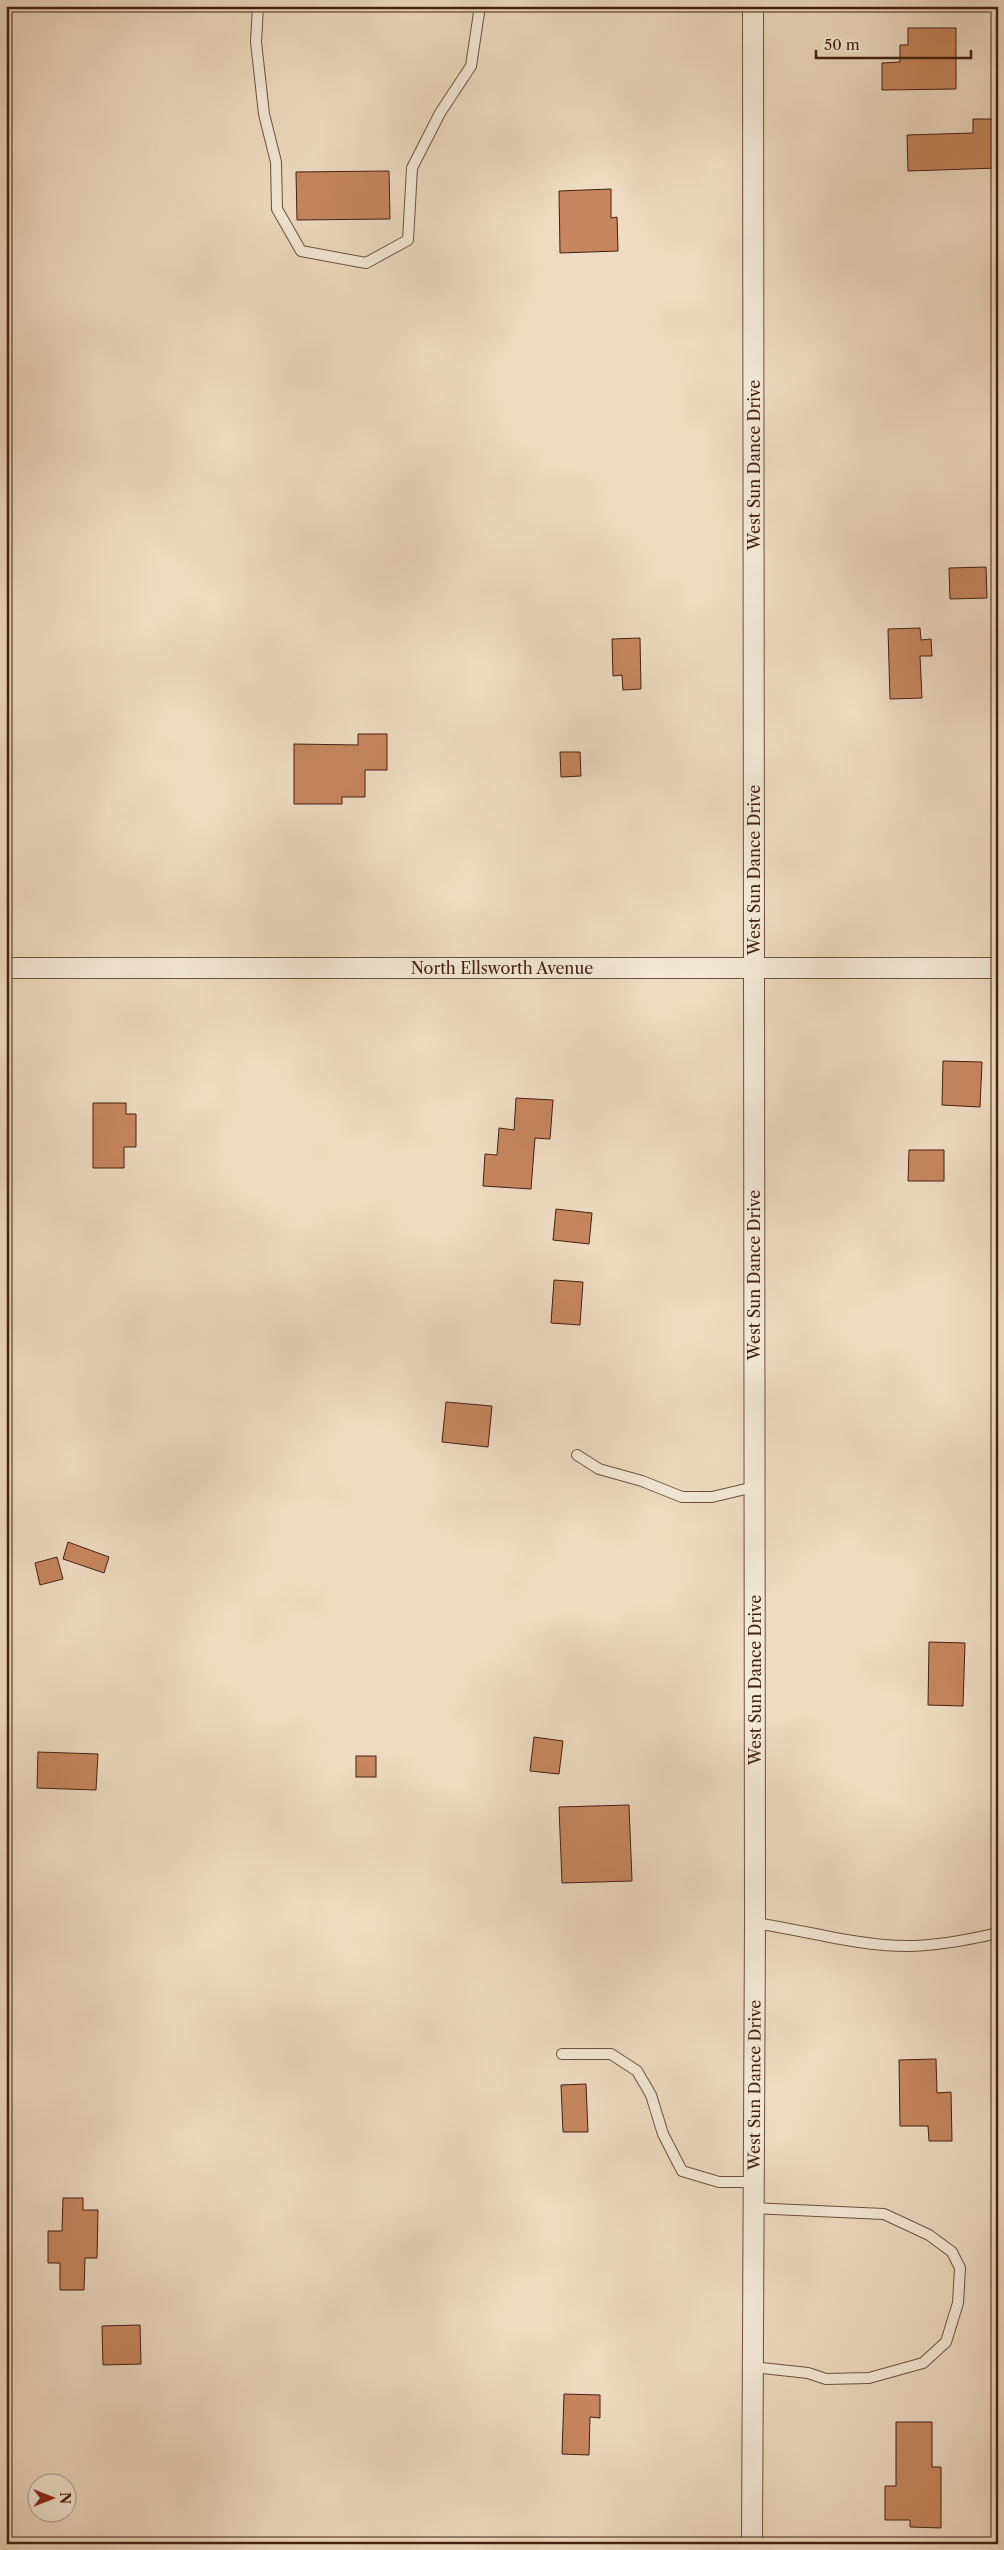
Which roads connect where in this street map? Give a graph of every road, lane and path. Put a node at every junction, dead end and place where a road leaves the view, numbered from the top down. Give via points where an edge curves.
1 (258, 6) edge
2 (480, 6) edge
3 (753, 6) edge
4 (754, 967) junction
5 (6, 968) edge
6 (998, 968) edge
7 (577, 1455) dead end
8 (754, 1487) junction
9 (755, 1923) junction
10 (998, 1933) edge
11 (562, 2054) dead end
12 (754, 2182) junction
13 (753, 2208) junction
14 (753, 2367) junction
15 (752, 2544) edge

1 - 2 lane via 256,42 264,114 276,162 277,210 301,251 366,263 408,240 412,168 440,113 471,66
3 - 4 street, West Sun Dance Drive
4 - 5 street, North Ellsworth Avenue
4 - 6 street, North Ellsworth Avenue
4 - 8 street, West Sun Dance Drive
7 - 8 lane via 599,1469 682,1497 712,1497
8 - 9 street, West Sun Dance Drive
9 - 10 lane via 907,1946 968,1940
9 - 12 street, West Sun Dance Drive
11 - 12 lane via 611,2054 637,2072 651,2095 663,2134 682,2171 719,2182
12 - 13 street, West Sun Dance Drive
13 - 14 street, West Sun Dance Drive
13 - 14 lane via 884,2214 929,2235 952,2252 960,2268 958,2303 946,2342 923,2363 869,2378 826,2379 808,2373
14 - 15 street, West Sun Dance Drive

